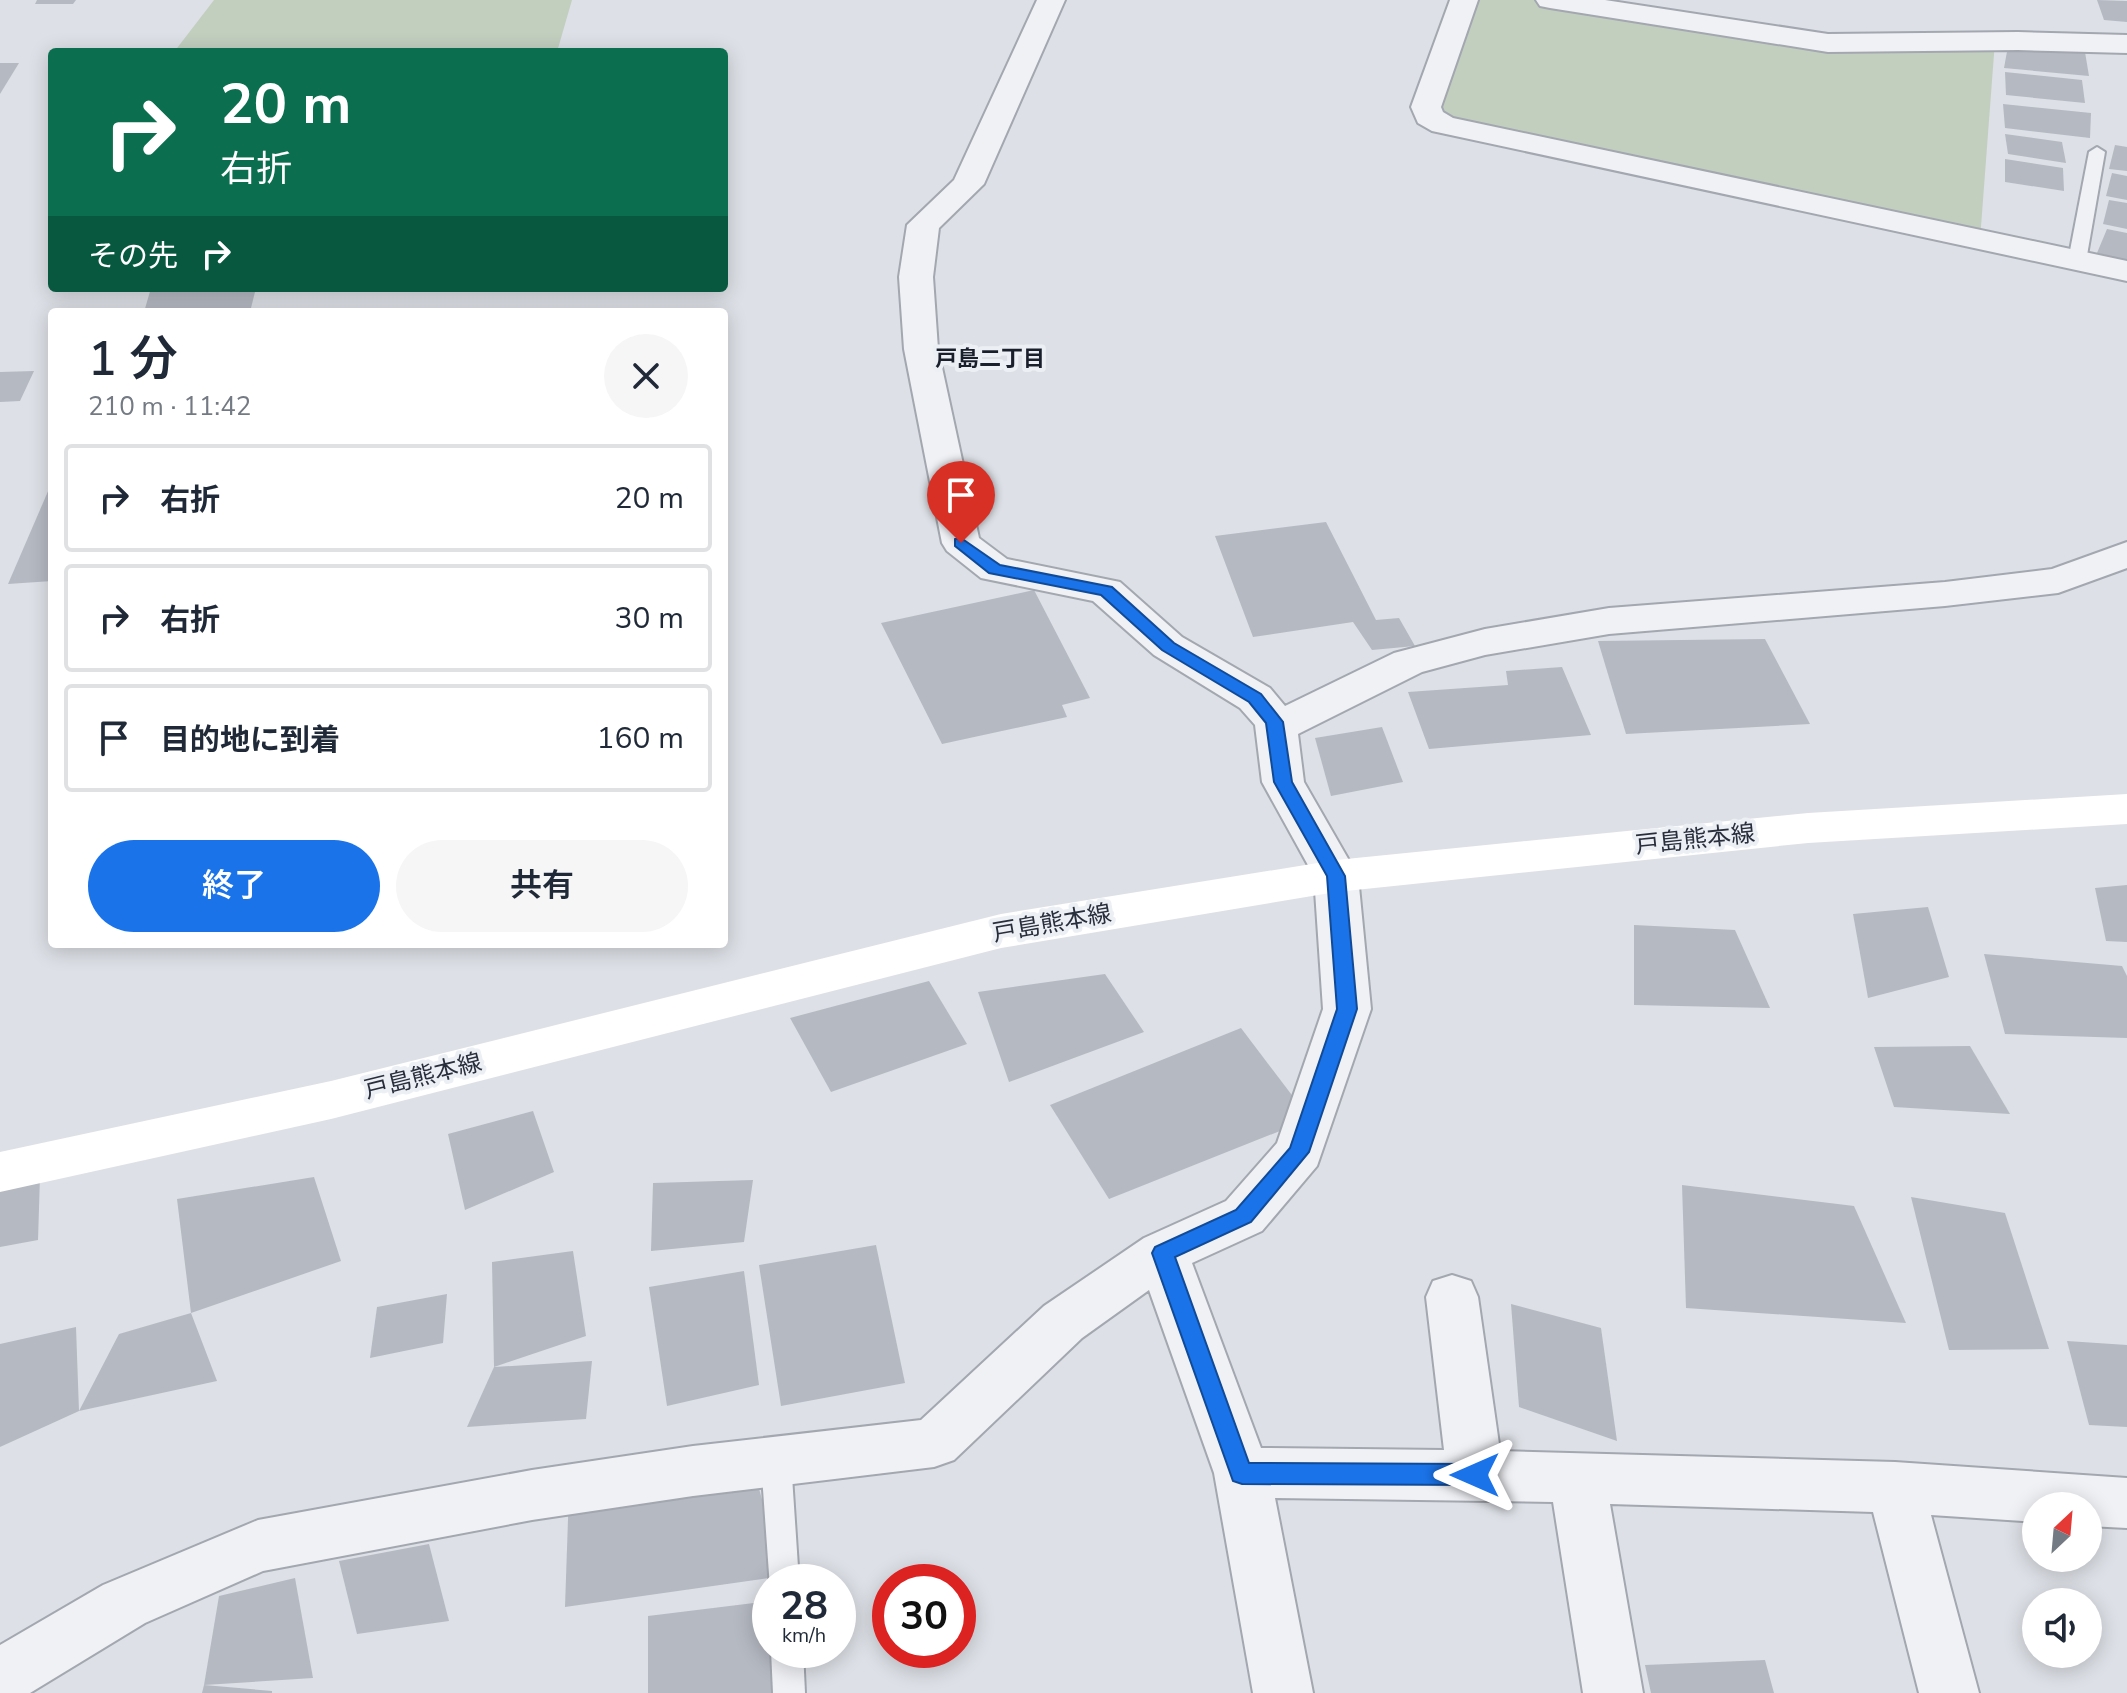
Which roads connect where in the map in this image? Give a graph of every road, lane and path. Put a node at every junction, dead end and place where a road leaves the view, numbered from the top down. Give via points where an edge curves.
1 (1051, 0) edge
2 (1464, 0) edge
3 (1550, 0) edge
4 (2127, 44) edge
5 (2097, 152) dead end
6 (2077, 261) junction
7 (2127, 271) edge
8 (2127, 554) edge
9 (1276, 728) junction
10 (2127, 809) edge
11 (1336, 876) junction
12 (0, 1172) edge
13 (1162, 1253) junction
14 (1452, 1297) dead end
15 (776, 1461) junction
16 (1242, 1473) junction
17 (1475, 1475) junction
18 (1577, 1477) junction
19 (1895, 1487) junction
20 (2127, 1503) edge
21 (782, 1564) edge
22 (788, 1668) edge
23 (0, 1678) edge
24 (789, 1693) edge
25 (1283, 1693) edge
26 (1613, 1693) edge
27 (1949, 1693) edge

1 - 9 street via 968,184 923,225 916,277 921,349 961,543 995,569 1106,591 1168,646 1255,698
2 - 6 street via 1426,107 1429,117 1443,125
3 - 4 street via 1828,43
5 - 6 lane
6 - 7 street
8 - 9 street via 2058,581 1609,621 1485,642 1408,662
9 - 11 street via 1283,782
10 - 11 main road, 戸島熊本線 via 1808,828
11 - 12 main road, 戸島熊本線 via 1001,931 331,1100
11 - 13 street via 1347,1009 1299,1152 1244,1216
13 - 15 street via 1063,1322 934,1443
13 - 16 street
14 - 17 street
15 - 21 lane
15 - 23 street via 532,1495 258,1546 124,1604
16 - 17 street
16 - 25 street
17 - 18 street
18 - 19 street
18 - 26 street
19 - 20 street
19 - 27 street
22 - 24 lane

